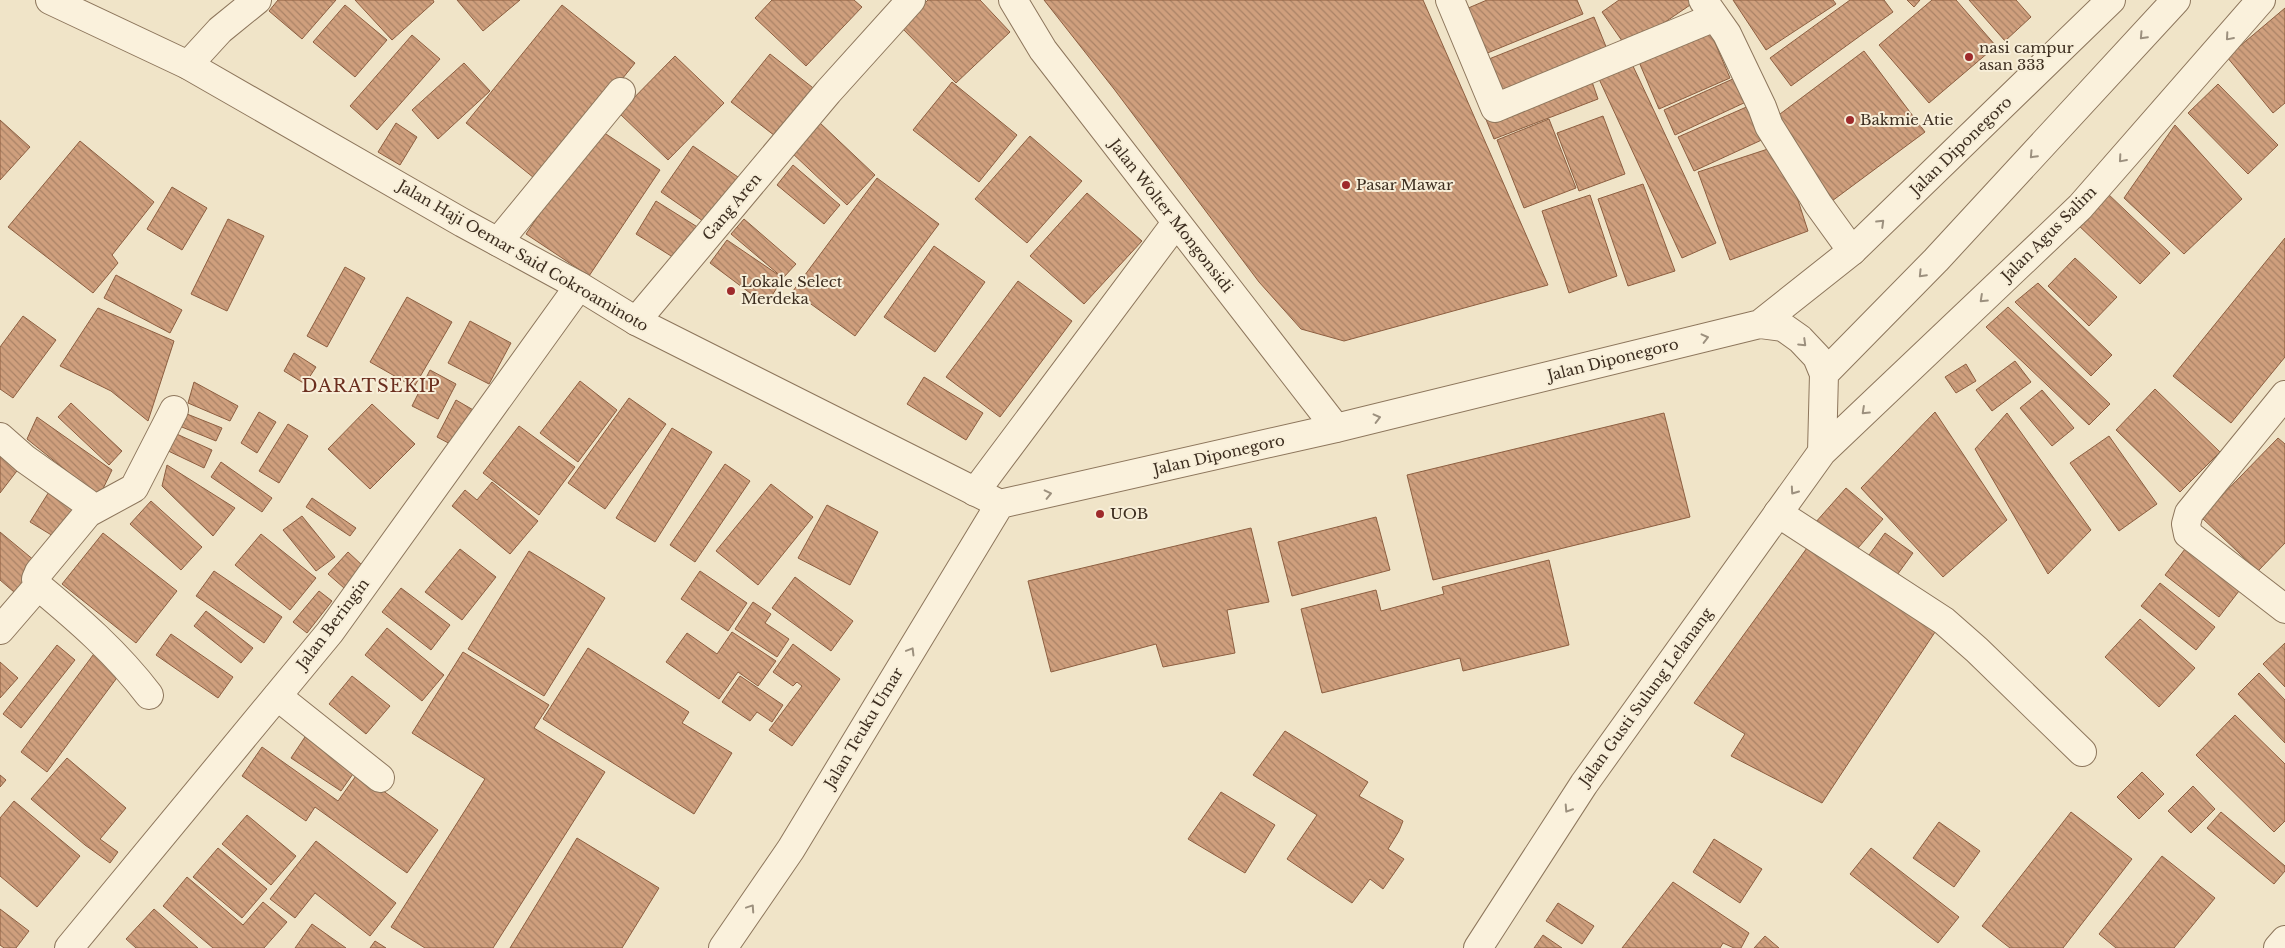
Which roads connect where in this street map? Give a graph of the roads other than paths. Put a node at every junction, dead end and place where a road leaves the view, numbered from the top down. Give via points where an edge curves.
1 (50, 0) edge
2 (257, 0) edge
3 (911, 0) edge
4 (1013, 0) edge
5 (1450, 0) edge
6 (2111, 0) edge
7 (2176, 0) edge
8 (2261, 0) edge
9 (1709, 8) edge
10 (188, 65) junction
11 (621, 92) dead end
12 (1176, 223) junction
13 (498, 242) junction
14 (1852, 251) junction
15 (579, 286) junction
16 (636, 321) junction
17 (1760, 324) junction
18 (1824, 374) junction
19 (2285, 395) edge
20 (174, 410) dead end
21 (1336, 428) junction
22 (0, 436) edge
23 (1822, 452) junction
24 (974, 492) junction
25 (1000, 504) junction
26 (88, 513) junction
27 (1778, 513) junction
28 (38, 586) junction
29 (2285, 609) edge
30 (0, 630) edge
31 (149, 695) dead end
32 (277, 696) junction
33 (2082, 752) dead end
34 (380, 778) dead end
35 (2285, 940) edge
36 (69, 948) edge
37 (723, 948) edge
38 (1478, 948) edge
39 (2278, 948) edge

1 - 10 street, Jalan Haji Oemar Said Cokroaminoto
2 - 10 street via 220,30
3 - 16 street, Gang Aren via 828,92
4 - 12 street, Jalan Wolter Mongonsidi via 1043,50
5 - 9 street via 1495,108
14 -> 6 street, Jalan Diponegoro
7 -> 18 street via 1936,260
8 -> 23 street, Jalan Agus Salim via 2080,207
9 - 14 street via 1731,42 1770,126 1818,204
10 - 13 street, Jalan Haji Oemar Said Cokroaminoto
11 - 13 street
12 - 21 street, Jalan Wolter Mongonsidi
12 - 24 street
13 - 15 street, Jalan Haji Oemar Said Cokroaminoto
14 - 17 street, Jalan Diponegoro
15 - 16 street, Jalan Haji Oemar Said Cokroaminoto
15 - 32 street, Jalan Beringin via 330,632
16 - 24 street, Jalan Haji Oemar Said Cokroaminoto
17 -> 18 street via 1784,327 1800,339 1817,357
21 -> 17 street, Jalan Diponegoro
18 - 23 street
19 - 29 street via 2188,513 2186,524 2188,534
20 - 26 street via 134,488
25 -> 21 street, Jalan Diponegoro
22 - 26 street via 25,459 87,503
23 -> 27 street, Jalan Gusti Sulung Lelanang
24 - 25 street, Jalan Haji Oemar Said Cokroaminoto
37 -> 25 street, Jalan Teuku Umar via 791,849
26 - 28 street via 39,572
27 - 33 street via 1944,621
27 -> 38 street, Jalan Gusti Sulung Lelanang via 1584,784
28 - 30 street
28 - 31 street via 112,651
32 - 34 street
32 - 36 street, Jalan Beringin
35 - 39 street

